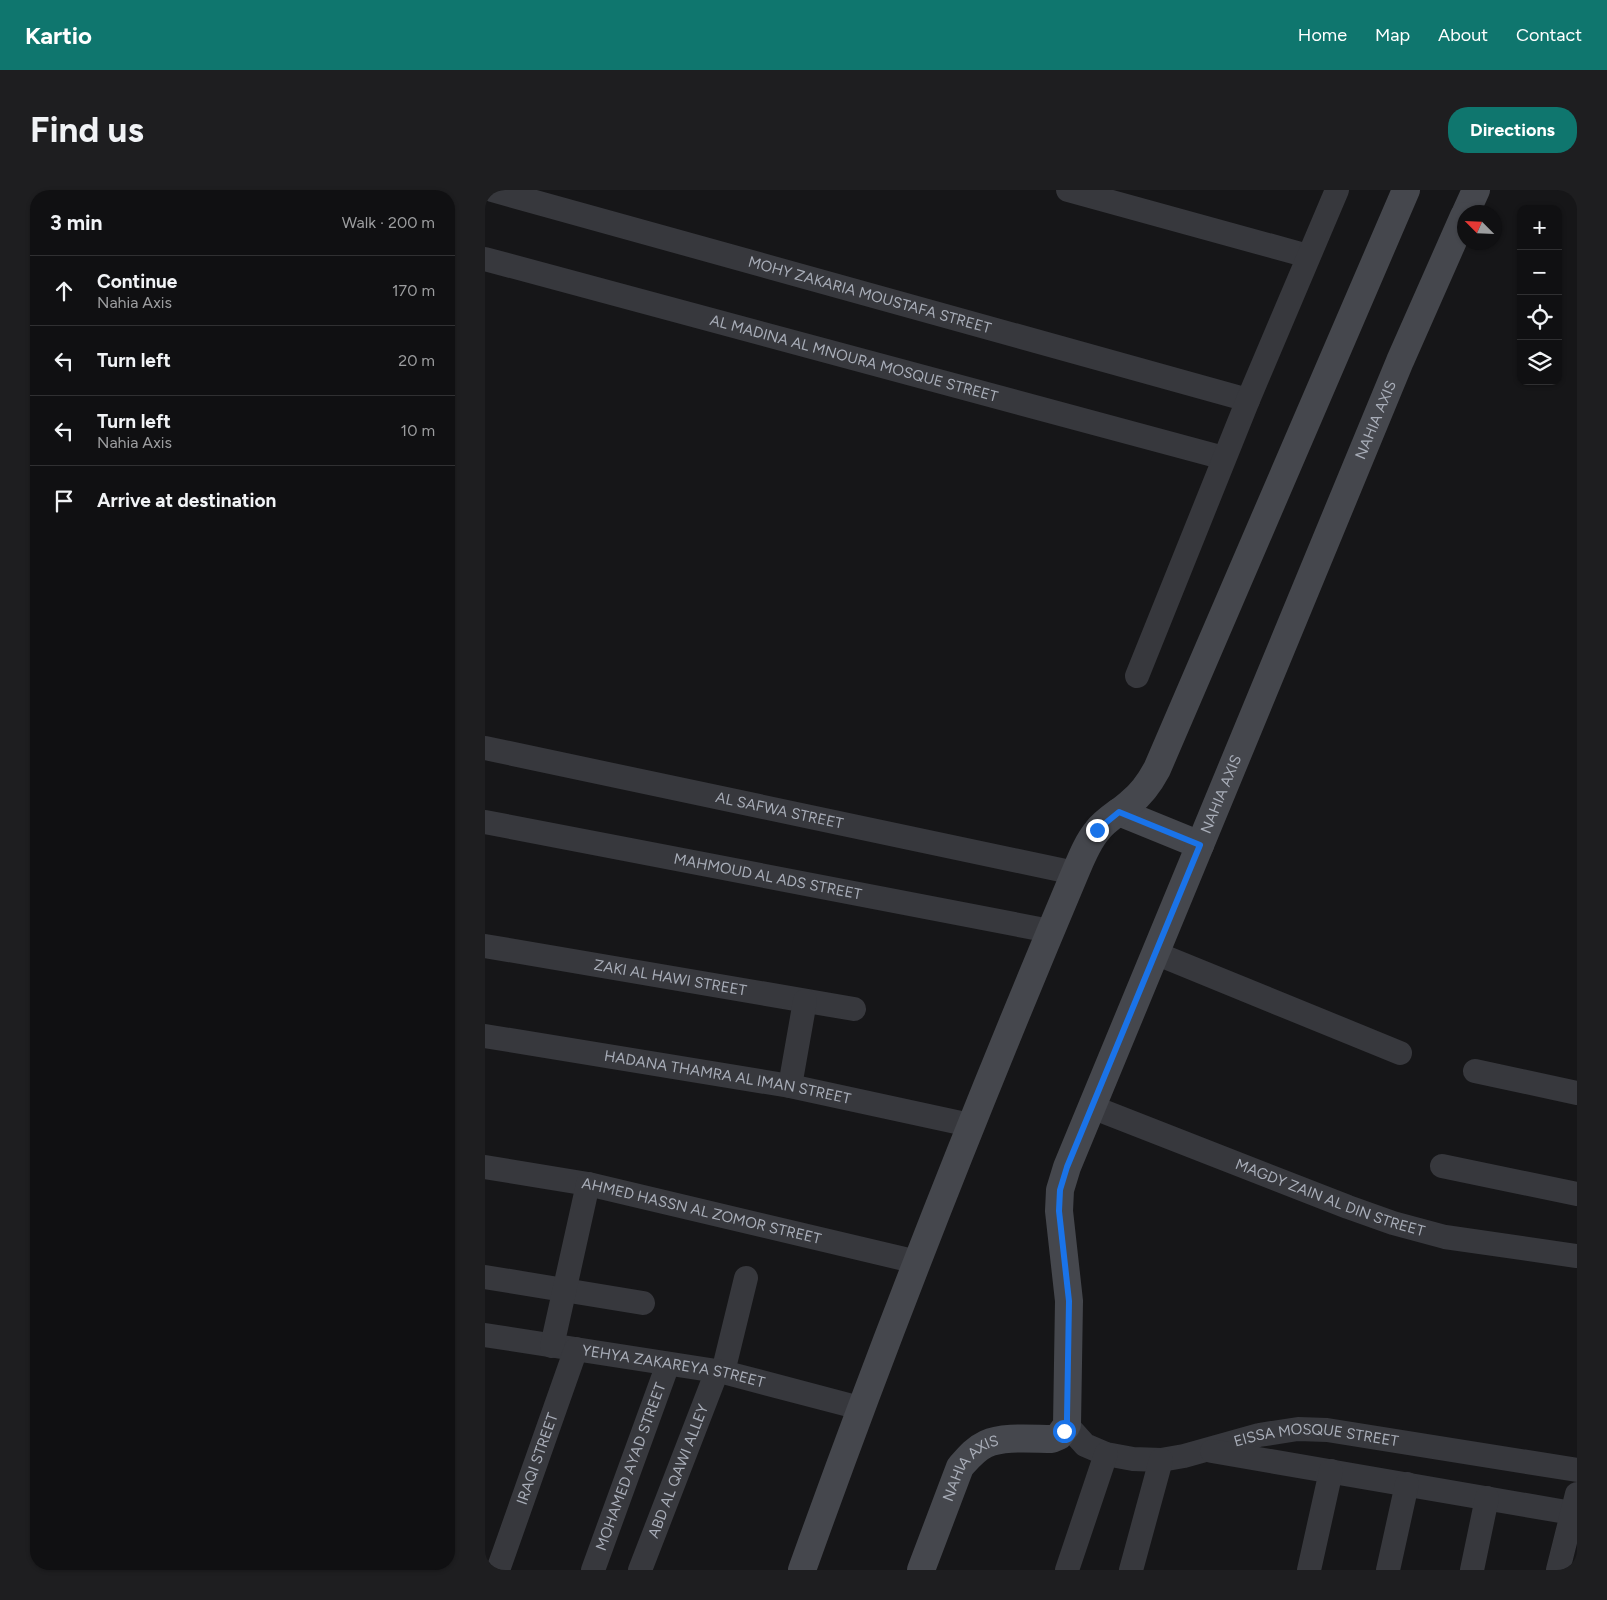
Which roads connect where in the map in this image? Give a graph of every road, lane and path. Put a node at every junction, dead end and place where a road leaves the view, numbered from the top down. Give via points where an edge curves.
1 (492, 190) edge
2 (1068, 190) edge
3 (1337, 190) edge
4 (1406, 190) edge
5 (1476, 190) edge
6 (1469, 205) edge
7 (1457, 234) edge
8 (1308, 256) junction
9 (485, 259) edge
10 (1248, 400) junction
11 (1224, 458) junction
12 (1137, 676) dead end
13 (485, 748) edge
14 (1119, 812) junction
15 (485, 822) edge
16 (1200, 845) junction
17 (1075, 873) junction
18 (1050, 931) junction
19 (485, 946) edge
20 (1155, 953) junction
21 (805, 1001) junction
22 (854, 1009) dead end
23 (485, 1036) edge
24 (1400, 1054) dead end
25 (1475, 1071) dead end
26 (789, 1086) junction
27 (1577, 1093) edge
28 (1092, 1107) junction
29 (970, 1125) junction
30 (1443, 1166) dead end
31 (485, 1168) edge
32 (589, 1184) junction
33 (1577, 1194) edge
34 (1577, 1256) edge
35 (917, 1262) junction
36 (485, 1278) edge
37 (746, 1278) dead end
38 (564, 1290) junction
39 (643, 1303) dead end
40 (485, 1335) edge
41 (552, 1346) junction
42 (576, 1349) junction
43 (668, 1364) junction
44 (720, 1372) junction
45 (860, 1408) junction
46 (1067, 1425) junction
47 (1205, 1449) junction
48 (1106, 1454) junction
49 (1161, 1460) junction
50 (1577, 1470) edge
51 (1331, 1472) junction
52 (1407, 1484) junction
53 (1487, 1498) junction
54 (1575, 1503) edge
55 (498, 1570) edge
56 (593, 1570) edge
57 (641, 1570) edge
58 (802, 1570) edge
59 (921, 1570) edge
60 (1067, 1570) edge
61 (1131, 1570) edge
62 (1309, 1570) edge
63 (1388, 1570) edge
64 (1471, 1570) edge
65 (1557, 1570) edge

1 - 10 street, MOHY ZAKARIA MOUSTAFA STREET
2 - 8 street
3 - 8 street
4 - 14 main road via 1157,769 1141,792
5 - 6 main road
7 - 16 main road, NAHIA AXIS via 1400,361
8 - 10 street
9 - 11 street, AL MADINA AL MNOURA MOSQUE STREET
10 - 11 street
11 - 12 street
13 - 17 street, AL SAFWA STREET
14 - 16 main road
14 - 17 main road via 1093,836
15 - 18 street, MAHMOUD AL ADS STREET
16 - 20 main road, NAHIA AXIS
17 - 18 main road
18 - 29 main road
19 - 21 street, ZAKI AL HAWI STREET
20 - 24 street
20 - 28 main road, NAHIA AXIS
21 - 22 street, ZAKI AL HAWI STREET
21 - 26 street
23 - 26 street, HADANA THAMRA AL IMAN STREET
25 - 27 street
26 - 29 street, HADANA THAMRA AL IMAN STREET
28 - 34 street, MAGDY ZAIN AL DIN STREET via 1393,1223 1445,1237
28 - 46 main road, NAHIA AXIS via 1060,1190 1059,1218 1069,1301
29 - 35 main road
30 - 33 street
31 - 32 street, AHMED HASSN AL ZOMOR STREET
32 - 35 street, AHMED HASSN AL ZOMOR STREET
32 - 38 street
35 - 45 main road
36 - 38 street
37 - 44 street, ABD AL QAWI ALLEY
38 - 39 street
38 - 41 street
40 - 41 street, YEHYA ZAKAREYA STREET
41 - 42 street, YEHYA ZAKAREYA STREET
42 - 43 street, YEHYA ZAKAREYA STREET
42 - 55 street, IRAQI STREET
43 - 44 street, YEHYA ZAKAREYA STREET
43 - 56 street, MOHAMED AYAD STREET
44 - 45 street, YEHYA ZAKAREYA STREET
44 - 57 street, ABD AL QAWI ALLEY
45 - 58 main road
46 - 48 street, EISSA MOSQUE STREET via 1085,1444
46 - 59 main road, NAHIA AXIS via 1059,1436 1052,1439 997,1440 971,1454 961,1467
47 - 49 street, EISSA MOSQUE STREET
47 - 50 street, EISSA MOSQUE STREET via 1298,1428
47 - 51 street
48 - 49 street, EISSA MOSQUE STREET via 1133,1460
48 - 60 street
49 - 61 street
51 - 52 street
51 - 62 street
52 - 53 street
52 - 63 street
53 - 54 street
53 - 64 street
54 - 65 street

